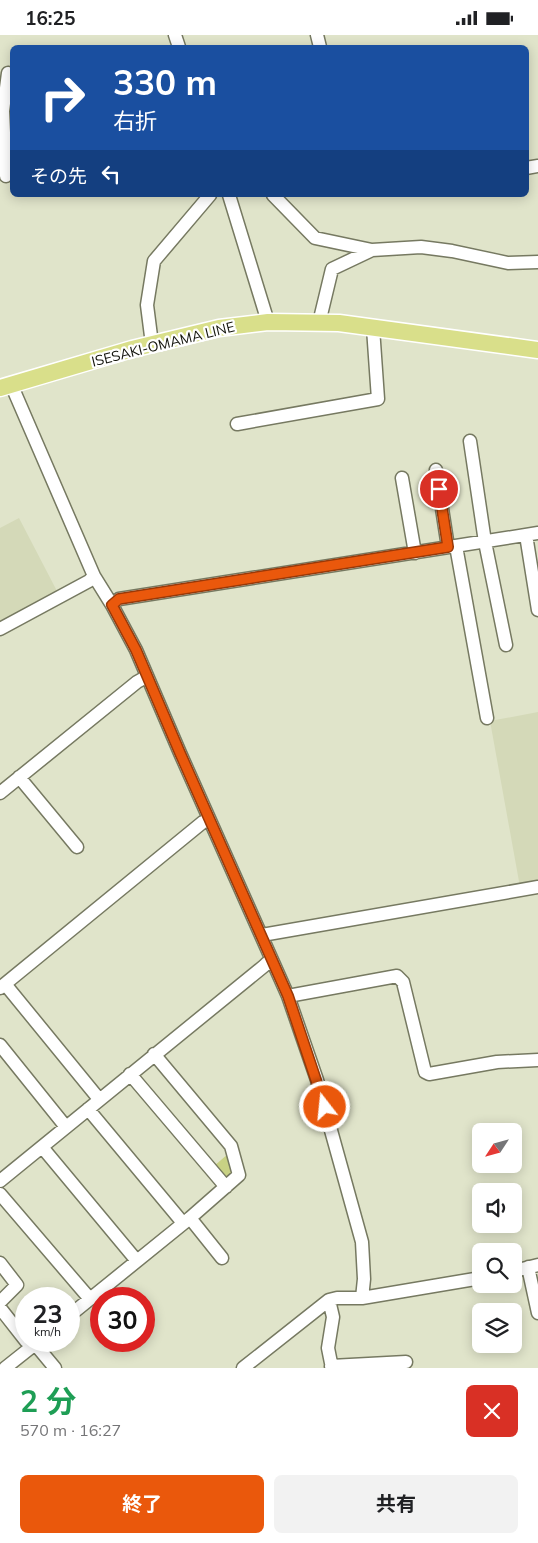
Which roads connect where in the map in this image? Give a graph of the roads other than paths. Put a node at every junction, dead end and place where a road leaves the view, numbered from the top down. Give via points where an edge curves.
1 (7, 73) edge
2 (6, 176) dead end
3 (208, 197) edge
4 (230, 197) edge
5 (275, 197) edge
6 (372, 250) junction
7 (538, 262) edge
8 (268, 322) junction
9 (319, 323) junction
10 (372, 327) junction
11 (152, 344) junction
12 (538, 350) edge
13 (5, 386) edge
14 (237, 424) dead end
15 (470, 441) dead end
16 (436, 470) dead end
17 (402, 478) dead end
18 (532, 534) edge
19 (485, 542) junction
20 (452, 547) junction
21 (415, 553) junction
22 (94, 576) junction
23 (112, 605) junction
24 (538, 610) edge
25 (0, 629) edge
26 (506, 645) dead end
27 (146, 677) junction
28 (487, 718) dead end
29 (19, 777) junction
30 (0, 793) edge
31 (210, 819) junction
32 (77, 847) dead end
33 (538, 887) edge
34 (262, 935) junction
35 (273, 963) junction
36 (2, 986) edge
37 (288, 996) junction
38 (0, 1045) edge
39 (154, 1054) junction
40 (538, 1060) edge
41 (130, 1074) junction
42 (99, 1099) junction
43 (88, 1109) junction
44 (66, 1127) junction
45 (42, 1147) junction
46 (0, 1181) edge
47 (226, 1187) junction
48 (0, 1194) edge
49 (187, 1221) junction
50 (222, 1258) dead end
51 (137, 1261) junction
52 (0, 1263) edge
53 (533, 1266) edge
54 (472, 1280) edge
55 (105, 1287) edge
56 (362, 1298) junction
57 (90, 1299) joint
58 (329, 1300) junction
59 (0, 1302) edge
60 (80, 1307) edge
61 (0, 1308) edge
62 (538, 1313) edge
63 (15, 1325) edge
64 (22, 1352) edge
65 (40, 1352) edge
66 (406, 1362) dead end
67 (331, 1367) edge
68 (5, 1368) edge
69 (55, 1368) edge
70 (244, 1368) edge

1 - 2 street via 3,111
3 - 11 street via 154,261 147,305
4 - 8 street
5 - 6 street via 315,238
6 - 7 street via 421,247 508,263
6 - 9 street via 332,269
8 - 9 main road, ISESAKI-OMAMA LINE
8 - 11 main road, ISESAKI-OMAMA LINE via 219,327
9 - 10 main road, ISESAKI-OMAMA LINE
10 - 12 main road, ISESAKI-OMAMA LINE
10 - 14 street via 378,399
11 - 13 main road, ISESAKI-OMAMA LINE
13 - 22 street
15 - 19 street
16 - 20 street
17 - 21 street
18 - 19 street
18 - 24 street
19 - 20 street
19 - 26 street
20 - 21 street
20 - 28 street
21 - 23 street via 119,599
22 - 23 street
22 - 25 street
23 - 27 street
27 - 29 street
27 - 31 street
29 - 30 street
29 - 32 street
31 - 34 street
31 - 36 street
33 - 34 street
34 - 35 street
35 - 37 street
35 - 39 street via 264,966
36 - 42 street
37 - 40 street via 398,976 403,982 425,1072
37 - 56 street via 317,1080 362,1242
38 - 44 street
39 - 41 street
39 - 47 street via 231,1146 239,1175
41 - 42 street
41 - 47 street
42 - 43 street
43 - 44 street
43 - 49 street
44 - 45 street
45 - 46 street
45 - 51 street
47 - 49 street
48 - 57 street
49 - 50 street
49 - 51 street
51 - 55 street
52 - 59 street via 18,1285
53 - 62 street
54 - 56 street
56 - 58 street
57 - 60 street
58 - 67 street via 333,1317 328,1348
58 - 70 street
61 - 63 street
64 - 68 street
65 - 69 street
66 - 67 street

